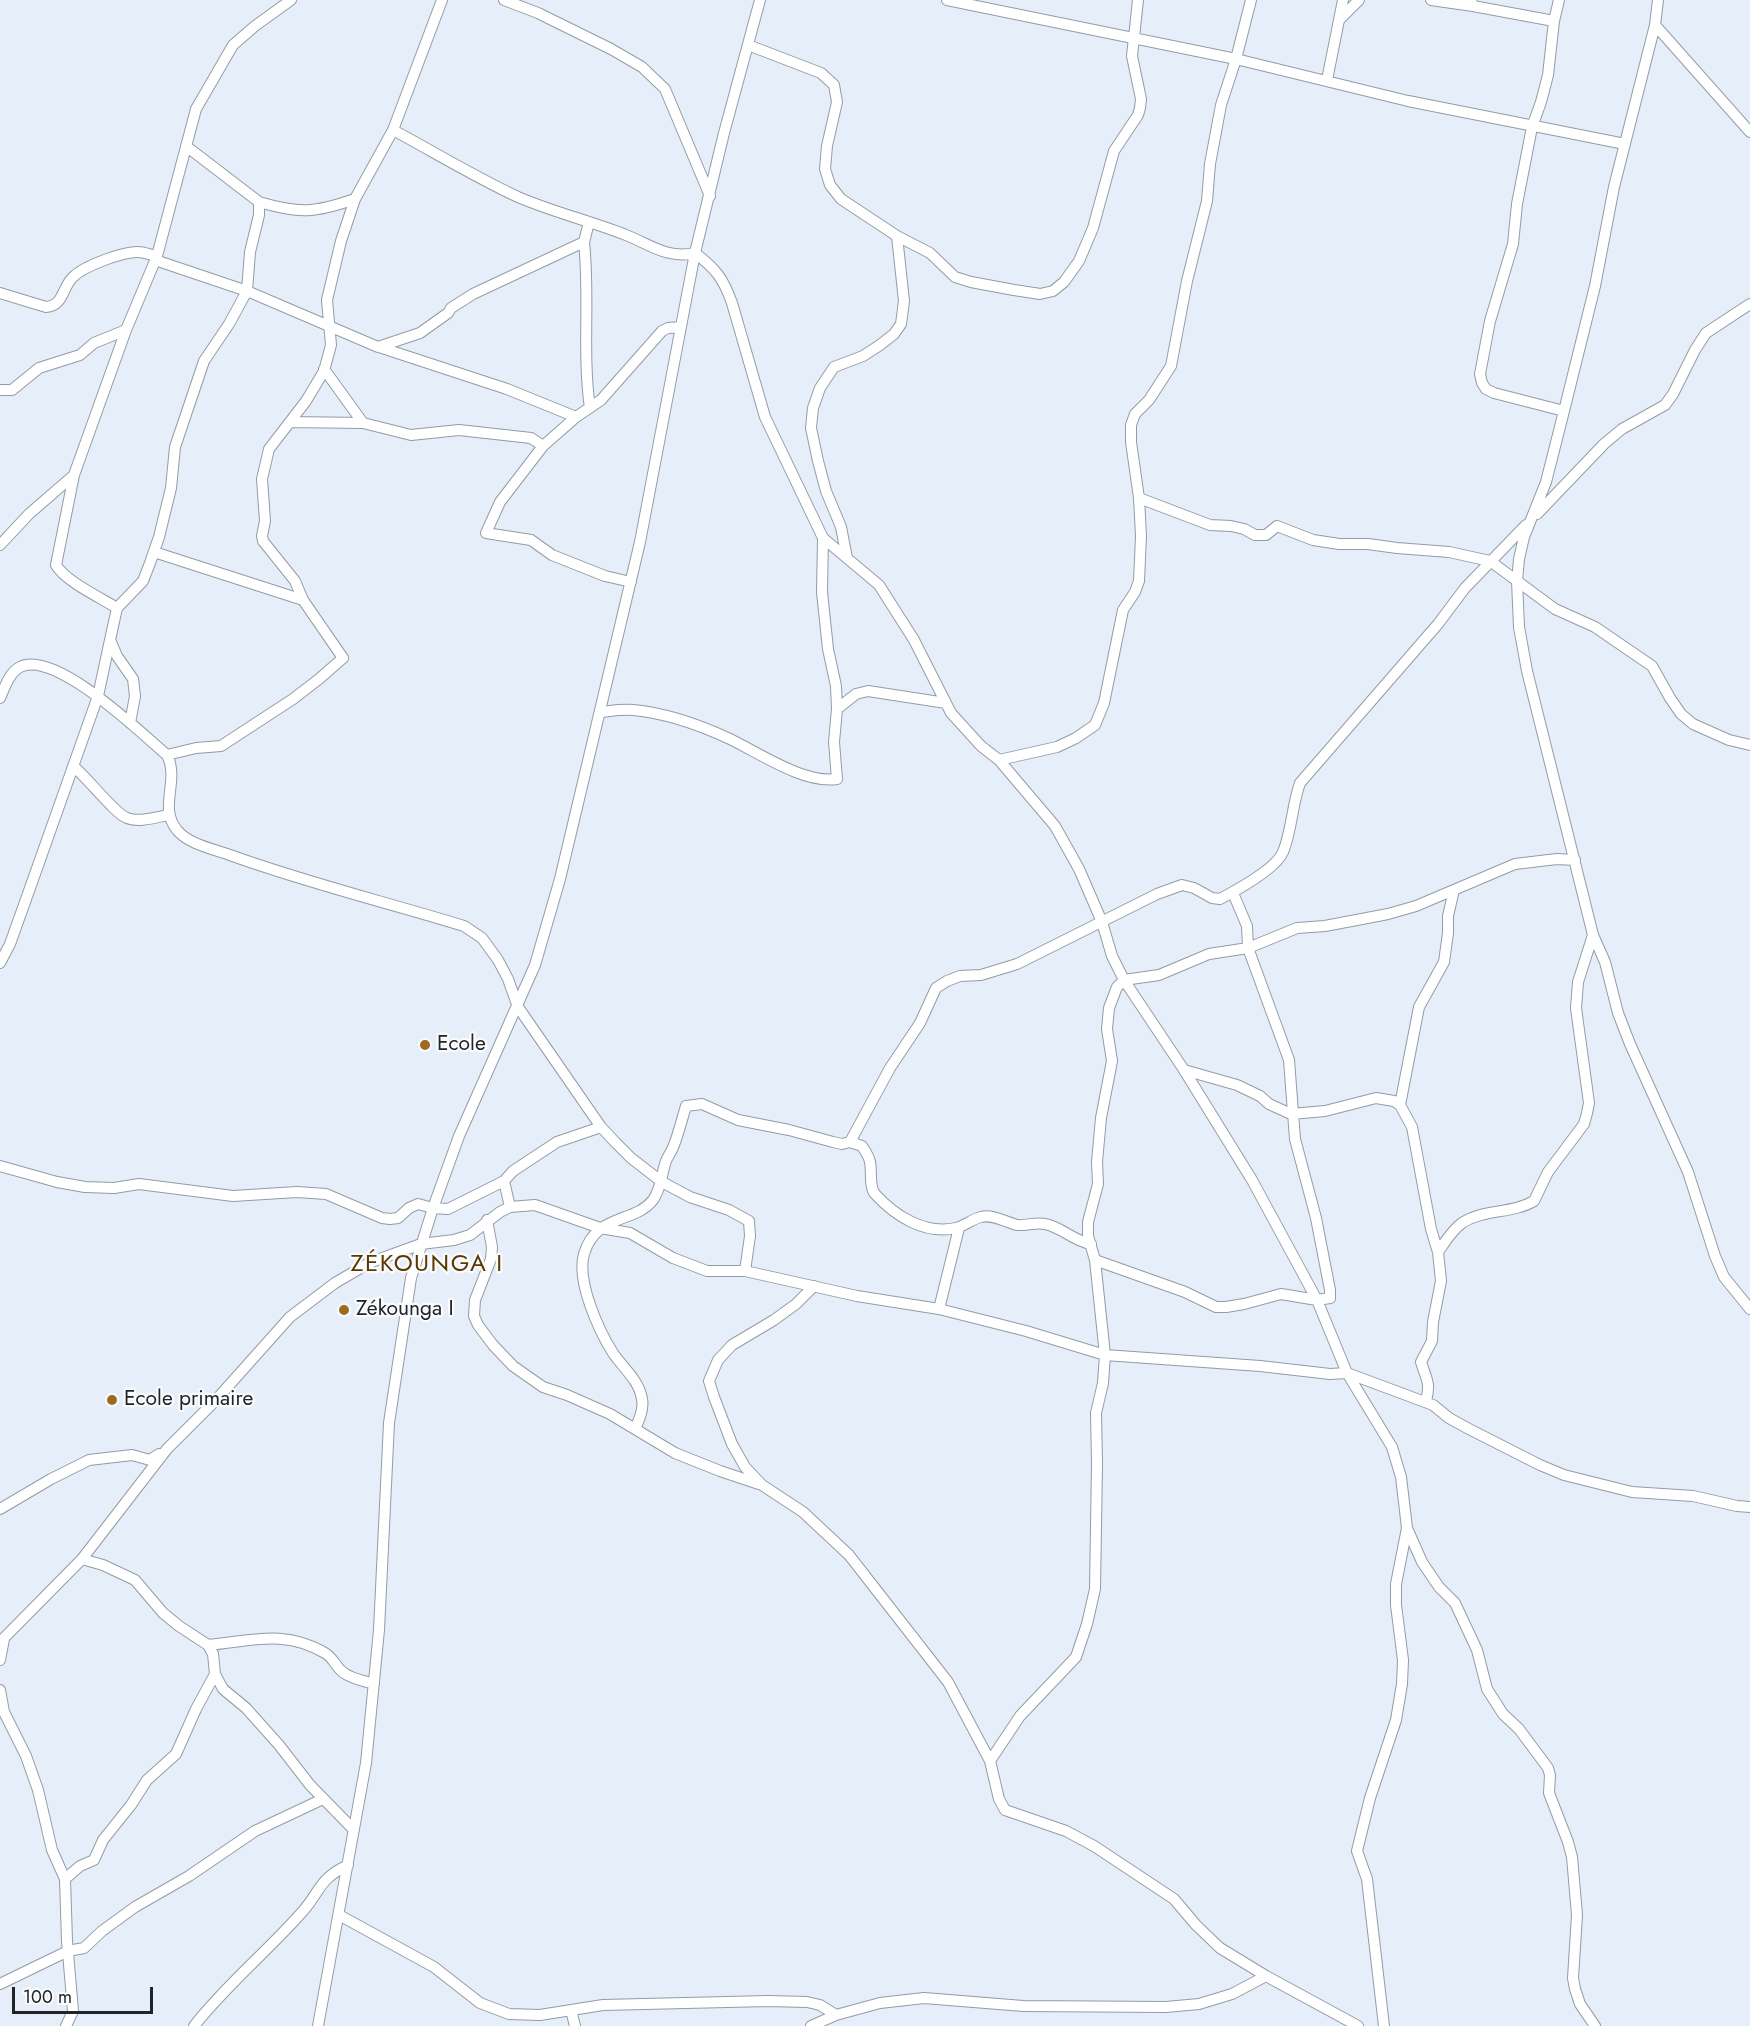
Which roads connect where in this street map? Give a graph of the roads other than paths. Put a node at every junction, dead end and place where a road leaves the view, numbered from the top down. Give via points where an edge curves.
1 (291, 0) edge
2 (442, 0) edge
3 (504, 0) edge
4 (760, 0) edge
5 (947, 0) edge
6 (1138, 0) edge
7 (1251, 0) edge
8 (1343, 0) edge
9 (1359, 0) edge
10 (1431, 0) edge
11 (1559, 0) edge
12 (1658, 0) edge
13 (1472, 3) edge
14 (1340, 20) junction
15 (1554, 21) junction
16 (1655, 25) junction
17 (1133, 39) junction
18 (748, 45) junction
19 (1236, 59) junction
20 (1327, 80) junction
21 (1532, 127) junction
22 (393, 130) junction
23 (1750, 132) edge
24 (1625, 144) junction
25 (186, 146) junction
26 (710, 196) junction
27 (355, 199) junction
28 (258, 202) junction
29 (589, 222) junction
30 (897, 236) junction
31 (584, 242) junction
32 (695, 253) junction
33 (156, 258) junction
34 (246, 291) junction
35 (0, 293) edge
36 (1750, 304) edge
37 (328, 325) junction
38 (681, 327) junction
39 (126, 330) junction
40 (378, 347) junction
41 (324, 369) junction
42 (0, 390) edge
43 (590, 408) junction
44 (1564, 411) junction
45 (576, 417) junction
46 (290, 422) junction
47 (363, 423) junction
48 (543, 446) junction
49 (74, 475) junction
50 (1139, 498) junction
51 (1531, 520) junction
52 (823, 538) junction
53 (0, 545) edge
54 (154, 552) junction
55 (847, 558) junction
56 (1490, 561) junction
57 (1517, 581) junction
58 (631, 582) junction
59 (303, 600) junction
60 (117, 608) junction
61 (110, 640) junction
62 (98, 696) junction
63 (0, 698) edge
64 (946, 703) junction
65 (837, 709) junction
66 (601, 712) junction
67 (130, 723) junction
68 (1750, 745) edge
69 (167, 755) junction
70 (999, 760) junction
71 (73, 766) junction
72 (168, 815) junction
73 (1575, 860) junction
74 (1454, 890) junction
75 (1233, 892) junction
76 (1102, 922) junction
77 (1593, 934) junction
78 (1248, 948) junction
79 (0, 963) edge
80 (1124, 980) junction
81 (518, 1007) junction
82 (1184, 1070) junction
83 (1400, 1105) junction
84 (1292, 1114) junction
85 (601, 1127) junction
86 (850, 1142) junction
87 (0, 1166) edge
88 (504, 1181) junction
89 (662, 1182) junction
90 (510, 1207) junction
91 (433, 1208) junction
92 (487, 1220) junction
93 (600, 1228) junction
94 (959, 1228) junction
95 (421, 1244) junction
96 (1090, 1244) junction
97 (1438, 1252) junction
98 (1095, 1260) junction
99 (745, 1271) junction
100 (814, 1286) junction
101 (1317, 1300) junction
102 (1750, 1309) edge
103 (939, 1310) junction
104 (1106, 1355) junction
105 (1347, 1373) junction
106 (1426, 1401) junction
107 (635, 1429) junction
108 (167, 1449) junction
109 (762, 1485) junction
110 (1750, 1507) edge
111 (0, 1509) edge
112 (1407, 1528) junction
113 (82, 1559) junction
114 (2, 1641) edge
115 (208, 1645) junction
116 (0, 1660) edge
117 (215, 1674) junction
118 (374, 1684) junction
119 (0, 1690) edge
120 (990, 1761) junction
121 (323, 1799) junction
122 (354, 1830) junction
123 (348, 1865) junction
124 (65, 1879) junction
125 (339, 1915) junction
126 (68, 1951) junction
127 (1266, 1976) junction
128 (0, 1984) edge
129 (571, 2010) junction
130 (836, 2015) junction
131 (66, 2026) edge
132 (194, 2026) edge
133 (318, 2026) edge
134 (575, 2026) edge
135 (812, 2026) edge
136 (1358, 2026) edge
137 (1384, 2026) edge
138 (1595, 2026) edge

1 - 25 street via 233,45 196,110
2 - 22 street
3 - 26 street via 538,13 642,67 665,89
4 - 18 street
5 - 17 street
6 - 17 street
7 - 19 street
8 - 14 street
9 - 14 street
10 - 13 street
11 - 15 street
12 - 16 street
13 - 15 street
14 - 20 street
15 - 21 street via 1548,75
16 - 23 street
16 - 24 street
17 - 19 street
17 - 30 street via 1140,108 1114,151 1094,228 1064,282 1053,291 1040,294 971,282 955,277 930,253
18 - 26 street
18 - 30 street via 821,73 834,85 837,102 825,169 830,185 841,199
19 - 20 street
19 - 50 street via 1221,105 1208,201 1171,366 1131,425
20 - 21 street
21 - 24 street
21 - 44 street via 1513,244 1490,321 1480,374 1486,389 1494,393
22 - 27 street
22 - 29 street via 517,196
24 - 44 street
25 - 28 street
25 - 33 street
26 - 32 street
27 - 28 street via 308,211 288,211
27 - 37 street via 329,287
28 - 34 street
29 - 31 street
29 - 32 street via 667,253
30 - 55 street via 903,274 901,324 894,334 863,356 834,367 813,408 811,428 818,461 841,527
31 - 40 street via 473,294 420,333
31 - 43 street via 588,287 586,384
32 - 38 street
32 - 52 street via 713,267 725,286 765,417
33 - 34 street
33 - 35 street via 135,252 77,274 54,307
33 - 39 street
34 - 37 street
34 - 54 street via 204,361 175,447 171,488
36 - 51 street via 1706,333 1665,405 1613,436
37 - 40 street
37 - 41 street via 331,345
38 - 43 street via 662,331
38 - 58 street
39 - 42 street via 80,355 39,368 12,390
39 - 49 street
40 - 45 street via 507,389
41 - 46 street
41 - 47 street
43 - 45 street
44 - 51 street via 1546,482
45 - 48 street
46 - 47 street
46 - 59 street via 273,441 262,470 262,536 295,581
47 - 48 street via 411,435 459,430 524,437
48 - 58 street via 500,502 486,533 531,540 552,555
49 - 53 street
49 - 60 street via 56,565
50 - 56 street via 1209,525 1238,528 1255,535 1266,535 1277,526 1313,540 1449,552
50 - 70 street via 1139,580 1123,610 1107,691 1095,725 1057,747
51 - 56 street
51 - 57 street
52 - 55 street
52 - 65 street via 822,592
54 - 59 street
54 - 60 street via 142,581
55 - 64 street via 891,602
56 - 57 street
56 - 75 street via 1300,783 1287,841 1278,862
57 - 68 street via 1555,609 1595,627 1652,666 1681,714 1693,724
57 - 73 street via 1527,671
58 - 66 street
59 - 69 street via 343,658 293,699 221,746
60 - 61 street
61 - 62 street
61 - 67 street via 133,679 135,696
62 - 63 street via 58,670 27,665 12,673
62 - 67 street
62 - 71 street
64 - 65 street via 868,691 856,693
64 - 70 street via 967,732
65 - 66 street via 834,742 838,775 833,780 779,765 671,717 632,710
66 - 81 street via 560,879 535,965
67 - 69 street
69 - 72 street via 172,766
70 - 76 street via 1055,826
71 - 72 street via 120,815 128,819
71 - 79 street
72 - 81 street via 177,831 198,844 464,926 482,938 498,960
73 - 74 street via 1515,864
73 - 77 street
74 - 78 street via 1388,914 1297,928
74 - 83 street via 1444,962 1419,1007
75 - 76 street via 1220,899 1212,898 1182,885
75 - 78 street via 1247,926
76 - 80 street
76 - 86 street via 1017,964 981,975 953,978 936,988 920,1023 890,1068
77 - 97 street via 1576,997 1589,1103 1584,1124 1548,1172 1534,1202 1462,1223
77 - 102 street via 1630,1044 1688,1172 1714,1256
78 - 80 street via 1209,954 1159,975
78 - 84 street via 1289,1060
80 - 82 street
80 - 96 street via 1114,992 1109,1008 1107,1029 1112,1061 1101,1118 1098,1184 1088,1222
81 - 85 street
81 - 91 street via 459,1136
82 - 84 street via 1237,1085
82 - 101 street via 1252,1180
83 - 84 street via 1376,1098 1325,1111
83 - 97 street via 1412,1127
84 - 101 street via 1330,1290 1330,1298
85 - 88 street via 557,1142
85 - 89 street
86 - 89 street via 842,1144 738,1120 695,1103 686,1106
86 - 94 street via 862,1146 867,1154 872,1189 892,1211 928,1228
87 - 91 street via 85,1187 139,1184 233,1196 326,1194 390,1219 398,1218 418,1203
88 - 90 street
88 - 91 street via 448,1209
89 - 93 street via 652,1202
89 - 99 street via 749,1221
90 - 92 street
90 - 93 street via 535,1205
91 - 95 street
92 - 95 street via 470,1235
92 - 107 street via 491,1259 475,1300 478,1325 513,1366 543,1387 591,1404
93 - 99 street via 630,1233 673,1258 707,1271
93 - 107 street via 584,1254 584,1279 594,1316 641,1392 642,1411
94 - 96 street via 989,1216 1017,1225 1056,1227
94 - 103 street
95 - 108 street via 369,1263 290,1317
95 - 118 street via 407,1299 388,1423
96 - 98 street
97 - 106 street via 1440,1291 1432,1341 1421,1362 1430,1389
98 - 101 street via 1216,1307 1281,1294
98 - 104 street
99 - 100 street
100 - 103 street
100 - 109 street via 774,1320 732,1345 718,1360 710,1381 732,1444 745,1467
101 - 105 street
103 - 104 street via 1026,1330
104 - 105 street
104 - 120 street via 1096,1413 1095,1589 1087,1624 1076,1657 1020,1716
105 - 106 street
105 - 112 street via 1392,1447 1401,1477
106 - 110 street via 1469,1429 1564,1475 1632,1492 1693,1496
107 - 109 street via 675,1453
108 - 111 street via 150,1460 132,1455 89,1460
108 - 113 street
109 - 120 street via 803,1512 849,1555 948,1682
112 - 137 street via 1396,1584 1403,1660 1400,1701 1357,1851 1367,1879
112 - 138 street via 1422,1562 1455,1603 1477,1650 1487,1689 1548,1768 1549,1793 1572,1857 1577,1915 1575,1989
113 - 114 street
113 - 115 street via 135,1580 163,1613
114 - 116 street
115 - 117 street
115 - 118 street via 281,1637 325,1653 343,1673
117 - 121 street via 223,1689 253,1715
117 - 124 street via 176,1754 147,1780 103,1840 94,1860
118 - 122 street
119 - 124 street via 4,1712 38,1790 52,1850
120 - 127 street via 1005,1810 1066,1831 1094,1846 1174,1899 1220,1948
121 - 122 street
121 - 126 street via 255,1831 135,1907 84,1948
122 - 123 street
123 - 125 street
123 - 132 street via 325,1879 303,1911 216,1998
124 - 126 street
125 - 129 street via 434,1967 480,2002 509,2014
125 - 133 street
126 - 128 street
126 - 131 street via 73,2011
127 - 130 street via 1232,1994 1199,2004 1166,2007 1023,2006 924,1998 880,2003
127 - 136 street
129 - 130 street via 603,2005 768,2001 807,2002
129 - 134 street
130 - 135 street

